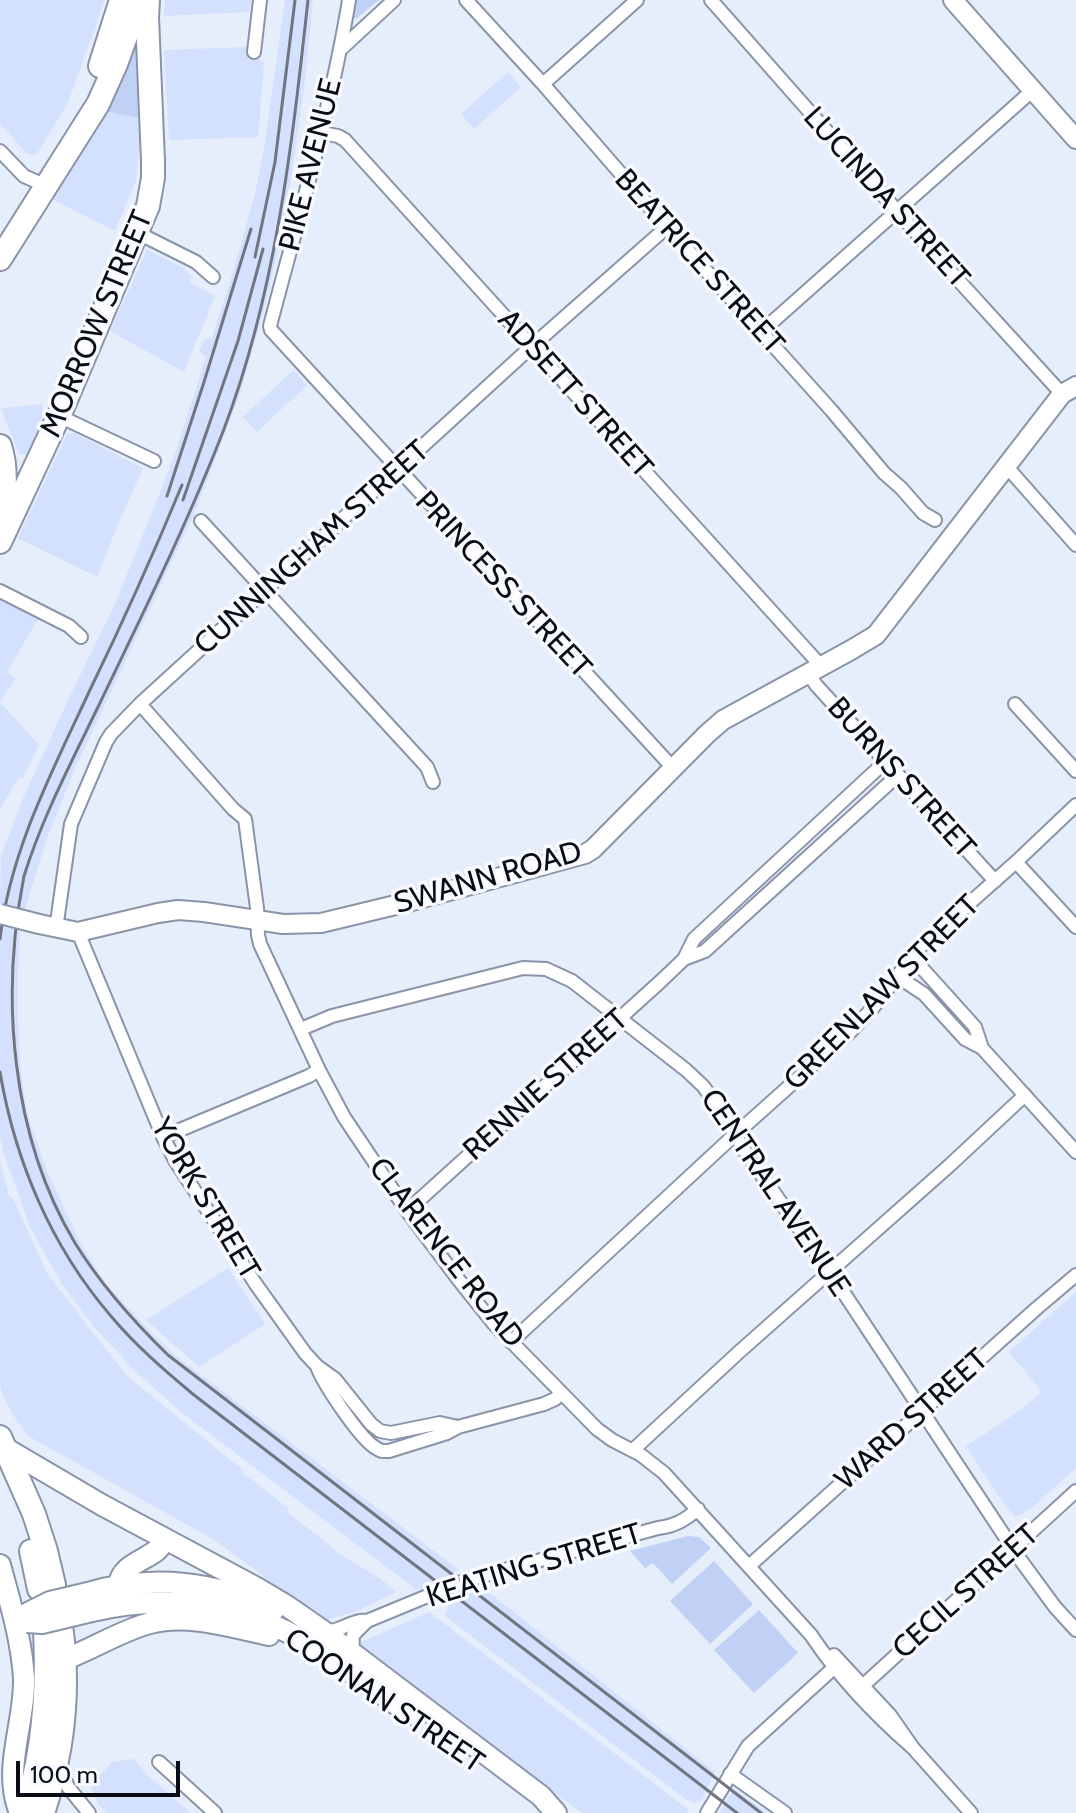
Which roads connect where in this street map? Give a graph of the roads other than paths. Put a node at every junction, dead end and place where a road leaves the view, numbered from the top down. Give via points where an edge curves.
1 (121, 0) edge
2 (139, 0) edge
3 (148, 0) edge
4 (260, 0) edge
5 (349, 0) edge
6 (394, 0) edge
7 (466, 0) edge
8 (637, 0) edge
9 (711, 0) edge
10 (953, 0) edge
11 (341, 49) junction
12 (254, 52) dead end
13 (543, 84) junction
14 (1033, 90) junction
15 (322, 133) junction
16 (1076, 139) edge
17 (0, 151) edge
18 (40, 183) junction
19 (896, 210) junction
20 (667, 227) junction
21 (138, 233) junction
22 (0, 236) edge
23 (0, 259) edge
24 (213, 277) dead end
25 (271, 330) joint
26 (761, 332) junction
27 (531, 347) junction
28 (1069, 390) edge
29 (59, 416) junction
30 (0, 446) edge
31 (154, 461) dead end
32 (1007, 467) junction
33 (398, 470) junction
34 (929, 517) dead end
35 (0, 521) edge
36 (201, 521) dead end
37 (0, 542) edge
38 (1076, 545) edge
39 (0, 591) edge
40 (264, 591) junction
41 (81, 637) dead end
42 (815, 670) junction
43 (140, 704) junction
44 (1015, 704) dead end
45 (886, 761) junction
46 (673, 768) junction
47 (1076, 771) edge
48 (898, 775) junction
49 (433, 782) dead end
50 (1076, 805) edge
51 (1016, 862) junction
52 (995, 881) junction
53 (0, 914) edge
54 (258, 920) junction
55 (48, 926) junction
56 (1076, 927) edge
57 (78, 932) junction
58 (911, 956) junction
59 (684, 959) junction
60 (897, 976) junction
61 (619, 1017) junction
62 (301, 1029) junction
63 (982, 1048) junction
64 (319, 1070) junction
65 (1025, 1095) junction
66 (735, 1134) junction
67 (163, 1137) junction
68 (1076, 1152) edge
69 (407, 1211) junction
70 (830, 1272) junction
71 (1076, 1275) edge
72 (511, 1342) junction
73 (317, 1366) junction
74 (561, 1393) junction
75 (921, 1412) junction
76 (458, 1427) junction
77 (633, 1450) junction
78 (2, 1451) edge
79 (1076, 1491) edge
80 (698, 1509) junction
81 (166, 1540) junction
82 (1013, 1549) junction
83 (0, 1565) edge
84 (749, 1566) junction
85 (119, 1585) junction
86 (47, 1587) dead end
87 (90, 1602) junction
88 (152, 1602) junction
89 (30, 1621) junction
90 (367, 1621) junction
91 (1076, 1630) edge
92 (323, 1631) junction
93 (288, 1633) junction
94 (352, 1654) junction
95 (63, 1660) junction
96 (838, 1664) junction
97 (859, 1688) junction
98 (421, 1706) junction
99 (159, 1762) dead end
100 (58, 1763) junction
101 (730, 1774) junction
102 (22, 1813) edge
103 (43, 1813) edge
104 (89, 1813) edge
105 (215, 1813) edge
106 (550, 1813) edge
107 (556, 1813) edge
108 (707, 1813) edge
109 (785, 1813) edge
110 (971, 1813) edge

1 - 18 highway via 102,61
2 - 18 highway via 98,104
3 - 21 highway, MORROW STREET via 153,178
4 - 12 street
5 - 11 street, PIKE AVENUE
6 - 11 street
7 - 13 street, BEATRICE STREET
8 - 13 street
9 - 19 street, LUCINDA STREET
10 - 14 main road
11 - 15 street, PIKE AVENUE
13 - 20 street, BEATRICE STREET
14 - 16 main road
14 - 19 street
15 - 25 street, PIKE AVENUE
15 - 27 street, ADSETT STREET via 345,140
17 - 18 street via 22,175
18 - 22 highway
18 - 23 highway
19 - 26 street
19 - 28 street, LUCINDA STREET
20 - 26 street, BEATRICE STREET
20 - 27 street, CUNNINGHAM STREET
21 - 24 street via 196,262
21 - 29 highway, MORROW STREET
25 - 33 street, PRINCESS STREET
26 - 34 street, BEATRICE STREET
27 - 33 street, CUNNINGHAM STREET
27 - 42 street, ADSETT STREET
28 - 32 main road, SWANN ROAD
29 - 31 street
29 - 37 highway, MORROW STREET
30 - 35 highway via 5,479
32 - 38 street
32 - 42 main road, SWANN ROAD via 887,623 868,641
33 - 40 street, CUNNINGHAM STREET
33 - 46 street, PRINCESS STREET
36 - 40 street
39 - 41 street
40 - 43 street, CUNNINGHAM STREET
40 - 49 street via 427,767
42 - 45 street, BURNS STREET via 814,682
42 - 46 main road, SWANN ROAD via 723,720
43 - 54 street, CLARENCE ROAD via 245,819
43 - 55 street, CUNNINGHAM STREET via 106,742 71,824
44 - 47 street
45 - 48 street, BURNS STREET
45 - 59 street, RENNIE STREET via 694,939
46 - 54 main road, SWANN ROAD via 585,854 336,921 298,925
48 - 52 street, BURNS STREET
48 - 59 street, RENNIE STREET via 705,951
50 - 51 street, GREENLAW STREET
51 - 52 street, GREENLAW STREET
51 - 56 street
52 - 58 street, GREENLAW STREET
53 - 55 main road, SWANN ROAD, bridge
54 - 57 main road, SWANN ROAD via 178,910
54 - 62 street, CLARENCE ROAD via 260,944
55 - 57 main road, SWANN ROAD
57 - 67 street, YORK STREET
58 - 60 street, GREENLAW STREET
58 - 63 street via 975,1027
59 - 61 street, RENNIE STREET
60 - 63 street via 924,994 965,1039
60 - 66 street, GREENLAW STREET via 850,1032
61 - 62 street, CENTRAL AVENUE via 562,975 527,968 332,1016
61 - 66 street, CENTRAL AVENUE via 700,1082
61 - 69 street, RENNIE STREET
62 - 64 street, CLARENCE ROAD
63 - 65 street
64 - 67 street
64 - 69 street, CLARENCE ROAD
65 - 68 street
65 - 70 street
66 - 70 street, CENTRAL AVENUE
66 - 72 street, GREENLAW STREET
67 - 73 street, YORK STREET via 255,1283
69 - 72 street, CLARENCE ROAD
70 - 75 street, CENTRAL AVENUE
70 - 77 street
71 - 75 street, WARD STREET
72 - 74 street, CLARENCE ROAD
73 - 76 street, YORK STREET via 380,1431 440,1423
73 - 76 street, YORK STREET via 375,1448 389,1451
74 - 76 street, YORK STREET via 544,1404
74 - 77 street, CLARENCE ROAD via 604,1435
75 - 82 street, CENTRAL AVENUE
75 - 84 street, WARD STREET
77 - 80 street, CLARENCE ROAD via 661,1470
78 - 81 main road, COONAN STREET
78 - 86 highway
79 - 82 street, CECIL STREET
80 - 84 street, CLARENCE ROAD
80 - 90 street, KEATING STREET via 673,1526 464,1581
81 - 85 main road via 126,1570
81 - 92 main road, COONAN STREET
82 - 91 street, CENTRAL AVENUE
82 - 97 street, CECIL STREET
83 - 89 main road
84 - 96 street, CLARENCE ROAD
85 - 87 main road, COONAN STREET
85 - 88 main road via 137,1599
85 - 98 main road, COONAN STREET via 190,1583 262,1605
87 - 88 main road, COONAN STREET
87 - 89 main road, COONAN STREET, bridge via 42,1623
88 - 93 main road, COONAN STREET via 226,1610
89 - 95 highway
89 - 102 highway via 46,1678 34,1779
90 - 92 street, KEATING STREET
90 - 94 street via 353,1635
92 - 94 main road, COONAN STREET
93 - 95 main road via 190,1620 153,1622
93 - 106 main road, COONAN STREET
94 - 98 main road, COONAN STREET
95 - 100 highway
96 - 97 street, CLARENCE ROAD
96 - 101 street via 748,1746
97 - 110 street, CLARENCE ROAD via 890,1715
98 - 107 main road, COONAN STREET via 541,1796
99 - 105 street
100 - 103 highway
100 - 104 street via 68,1787
101 - 108 street
101 - 109 street

